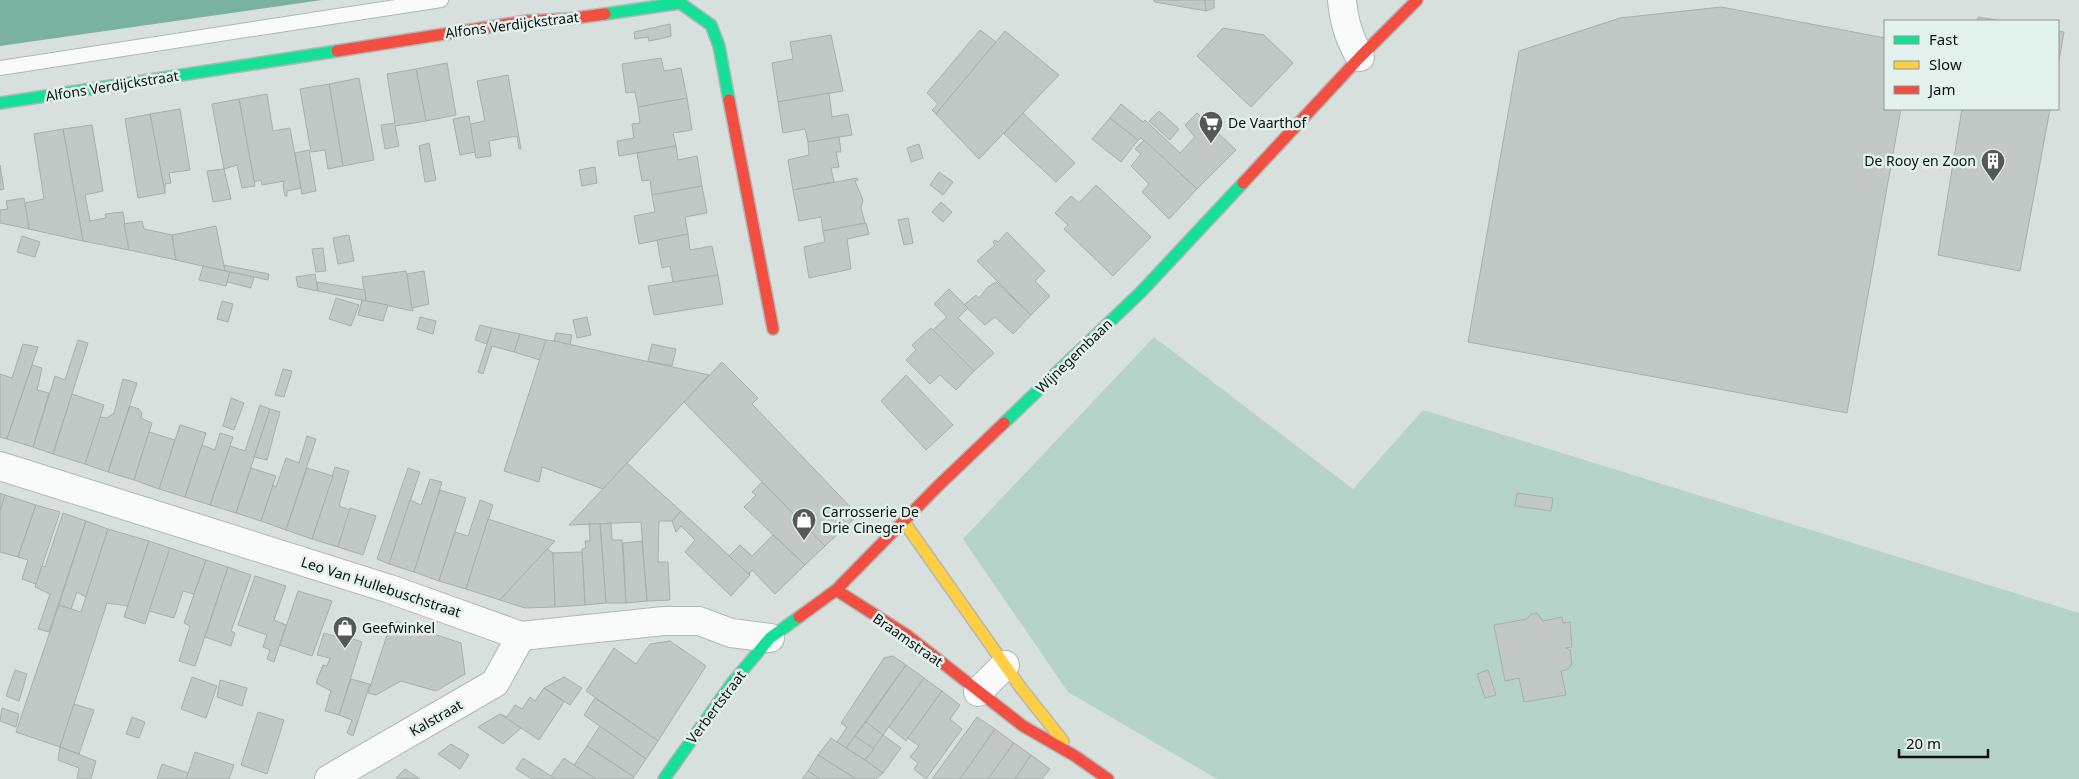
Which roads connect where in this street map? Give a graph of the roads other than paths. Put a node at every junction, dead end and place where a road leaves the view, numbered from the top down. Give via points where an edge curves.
1 (441, 0) edge
2 (1342, 0) edge
3 (1417, 0) edge
4 (1360, 57) junction
5 (0, 68) edge
6 (0, 103) edge
7 (773, 329) dead end
8 (0, 466) edge
9 (904, 522) junction
10 (836, 590) junction
11 (520, 636) junction
12 (770, 638) junction
13 (1005, 665) junction
14 (978, 692) junction
15 (1075, 756) junction
16 (329, 779) edge
17 (664, 779) edge
18 (1108, 779) edge

1 - 5 lane
2 - 4 street via 1349,39
3 - 4 street, Wijnegembaan
4 - 9 street, Wijnegembaan via 1141,292 936,487
6 - 7 street, Alfons Verdijckstraat via 519,22 567,19 680,3 711,26 718,46
8 - 11 street, Leo Van Hullebuschstraat via 390,590
9 - 10 street, Wijnegembaan
9 - 13 street, Braamstraat
10 - 12 street, Wijnegembaan
10 - 14 street, Braamstraat via 908,636
11 - 12 street, Leo Van Hullebuschstraat via 664,621 699,621 731,633
11 - 16 street, Kalstraat via 495,683
12 - 17 street, Verbertstraat via 732,683
13 - 14 street
13 - 15 street, Braamstraat via 1033,707
14 - 15 street, Braamstraat via 1023,726
15 - 18 street, Braamstraat

